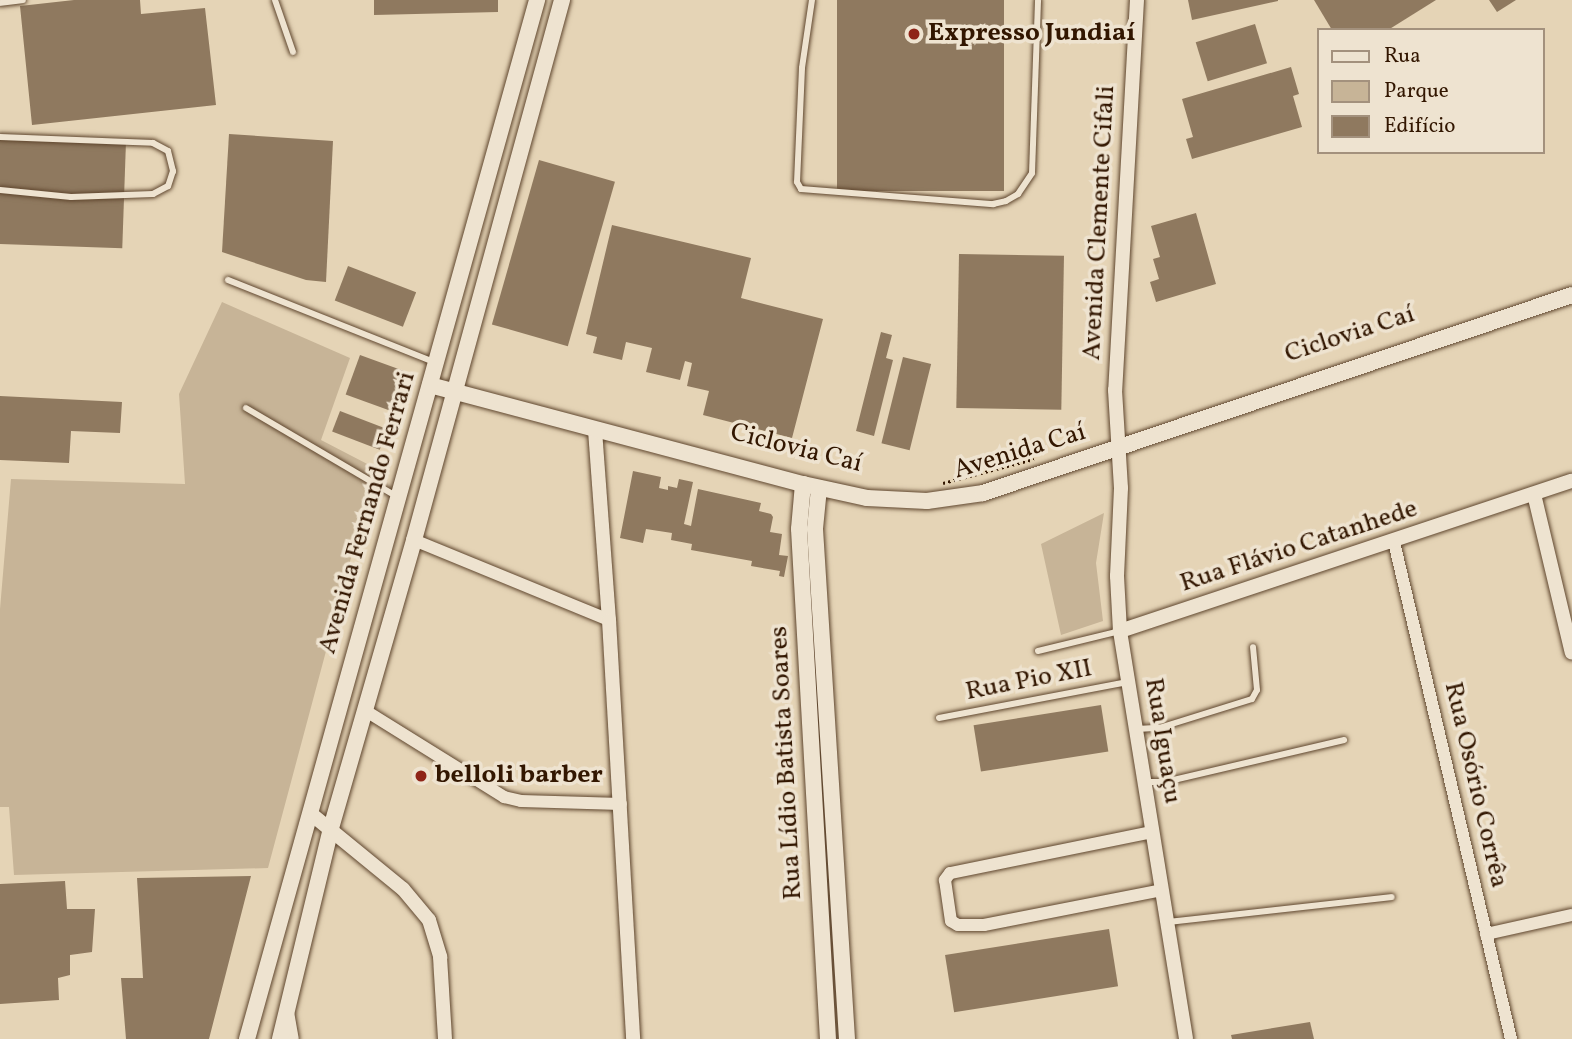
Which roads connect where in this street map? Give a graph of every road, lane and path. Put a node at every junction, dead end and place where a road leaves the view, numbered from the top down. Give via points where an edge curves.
1 (23, 0) edge
2 (275, 0) edge
3 (537, 0) edge
4 (562, 0) edge
5 (813, 0) edge
6 (1038, 0) edge
7 (1137, 0) edge
8 (0, 3) edge
9 (293, 52) dead end
10 (0, 137) edge
11 (498, 137) junction
12 (522, 141) junction
13 (0, 190) edge
14 (228, 280) dead end
15 (1572, 295) edge
16 (436, 363) junction
17 (430, 385) junction
18 (454, 394) junction
19 (246, 408) dead end
20 (595, 430) junction
21 (1118, 449) junction
22 (1041, 457) dead end
23 (1572, 481) edge
24 (936, 484) dead end
25 (811, 486) junction
26 (1534, 494) junction
27 (396, 496) junction
28 (414, 540) junction
29 (1394, 542) junction
30 (811, 594) junction
31 (610, 620) junction
32 (1120, 631) junction
33 (1253, 647) dead end
34 (1038, 651) dead end
35 (1572, 653) edge
36 (1128, 682) junction
37 (366, 711) junction
38 (939, 718) dead end
39 (1135, 729) junction
40 (1344, 740) dead end
41 (1144, 782) junction
42 (621, 804) junction
43 (310, 813) junction
44 (832, 823) junction
45 (815, 825) junction
46 (331, 828) junction
47 (1152, 832) junction
48 (1162, 890) junction
49 (1392, 897) dead end
50 (1572, 915) edge
51 (1167, 922) junction
52 (1486, 934) junction
53 (288, 1011) junction
54 (845, 1012) junction
55 (827, 1013) junction
56 (247, 1039) edge
57 (280, 1039) edge
58 (293, 1039) edge
59 (444, 1039) edge
60 (634, 1039) edge
61 (828, 1039) edge
62 (847, 1039) edge
63 (1186, 1039) edge
64 (1511, 1039) edge

1 - 8 lane
2 - 9 lane
3 - 11 main road, Avenida Fernando Ferrari
4 - 12 main road, Avenida Fernando Ferrari
5 - 6 lane via 802,68 797,183 801,189 993,204 1018,194 1032,173
7 - 21 street, Avenida Clemente Cifali via 1115,390
10 - 13 lane via 153,143 168,151 173,171 168,186 153,194 71,197
11 - 12 main road
11 - 16 main road, Avenida Fernando Ferrari
12 - 18 main road, Avenida Fernando Ferrari
14 - 16 lane
15 - 21 main road, Avenida Caí
16 - 17 main road, Avenida Fernando Ferrari
17 - 18 main road, Avenida Caí
17 - 27 main road, Avenida Fernando Ferrari
18 - 20 main road, Avenida Caí
18 - 28 main road, Avenida Fernando Ferrari
19 - 27 lane
20 - 25 main road, Avenida Caí
20 - 31 street
21 - 25 main road, Avenida Caí via 958,498 898,502
21 - 32 street, Rua Iguaçu
22 - 24 path
23 - 26 street, Rua Flávio Catanhede
25 - 30 main road, Rua Lídio Batista Soares via 799,529
26 - 29 street, Rua Flávio Catanhede
26 - 35 street
27 - 43 main road, Avenida Fernando Ferrari
28 - 31 street
28 - 37 main road, Avenida Fernando Ferrari
29 - 32 street, Rua Flávio Catanhede
29 - 52 street, Rua Osório Corrêa
30 - 44 main road, Rua Lídio Batista Soares
30 - 45 main road, Rua Lídio Batista Soares
31 - 42 street
32 - 34 lane, Rua Flávio Catanhede
32 - 36 street, Rua Iguaçu
33 - 39 lane via 1256,690 1252,699 1159,728
36 - 38 lane, Rua Pio XII
36 - 39 street, Rua Iguaçu
37 - 42 street via 504,797
37 - 46 main road, Avenida Fernando Ferrari
39 - 41 street, Rua Iguaçu
40 - 41 lane via 1165,782
41 - 47 street, Rua Iguaçu
42 - 60 street
43 - 46 street
43 - 56 main road, Avenida Fernando Ferrari
44 - 45 main road
44 - 54 main road, Rua Lídio Batista Soares
45 - 55 main road, Rua Lídio Batista Soares
46 - 53 main road, Avenida Fernando Ferrari
46 - 59 street via 403,889 429,920 440,957
47 - 48 street, Rua Iguaçu
47 - 48 street via 947,876 951,921 984,925
48 - 51 street, Rua Iguaçu
49 - 51 lane
50 - 52 street
51 - 63 street, Rua Iguaçu
52 - 64 street, Rua Osório Corrêa
53 - 57 main road, Avenida Fernando Ferrari
53 - 58 street
54 - 55 main road
54 - 62 main road, Rua Lídio Batista Soares
55 - 61 main road, Rua Lídio Batista Soares

